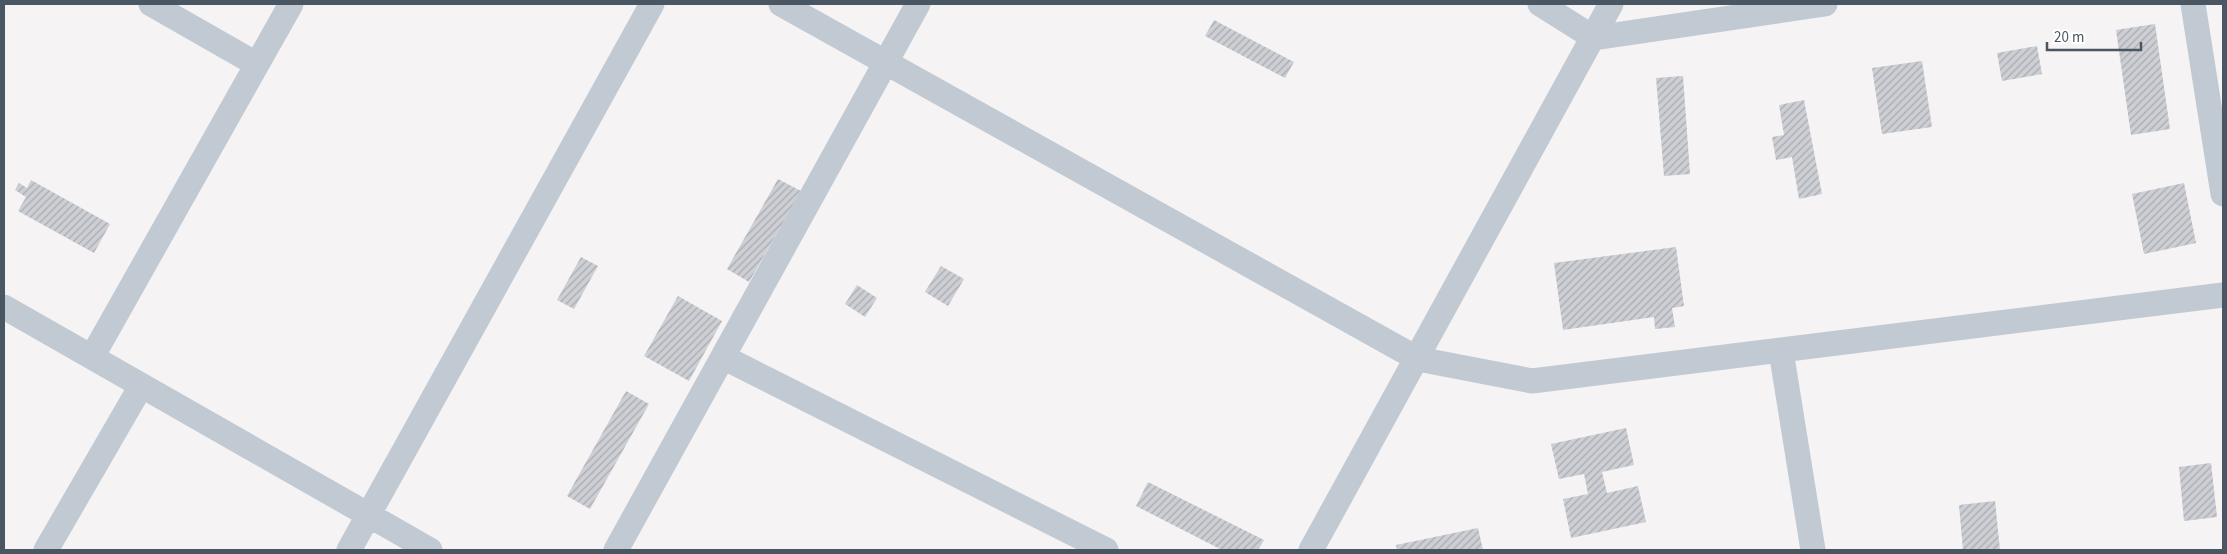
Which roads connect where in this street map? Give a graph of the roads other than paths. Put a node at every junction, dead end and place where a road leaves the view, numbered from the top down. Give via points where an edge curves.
1 (151, 4) edge
2 (291, 4) edge
3 (652, 4) edge
4 (781, 4) edge
5 (918, 4) edge
6 (1540, 4) edge
7 (1611, 4) edge
8 (1825, 4) edge
9 (2193, 4) edge
10 (1594, 38) junction
11 (886, 62) junction
12 (256, 64) junction
13 (2223, 194) edge
14 (2223, 295) edge
15 (4, 307) edge
16 (1781, 351) junction
17 (92, 357) junction
18 (723, 357) junction
19 (1418, 359) junction
20 (141, 386) junction
21 (369, 515) junction
22 (46, 550) edge
23 (349, 550) edge
24 (430, 550) edge
25 (616, 550) edge
26 (1106, 550) edge
27 (1311, 550) edge
28 (1813, 550) edge

1 - 12 street
2 - 12 street
3 - 21 street
4 - 11 street
5 - 11 street
6 - 10 street
7 - 10 street
8 - 10 street
9 - 13 street
10 - 19 street
11 - 18 street
11 - 19 street
12 - 17 street
14 - 16 street
15 - 17 street
16 - 19 street via 1532,381
16 - 28 street
17 - 20 street
18 - 25 street
18 - 26 street
19 - 27 street
20 - 21 street
20 - 22 street
21 - 23 street
21 - 24 street

